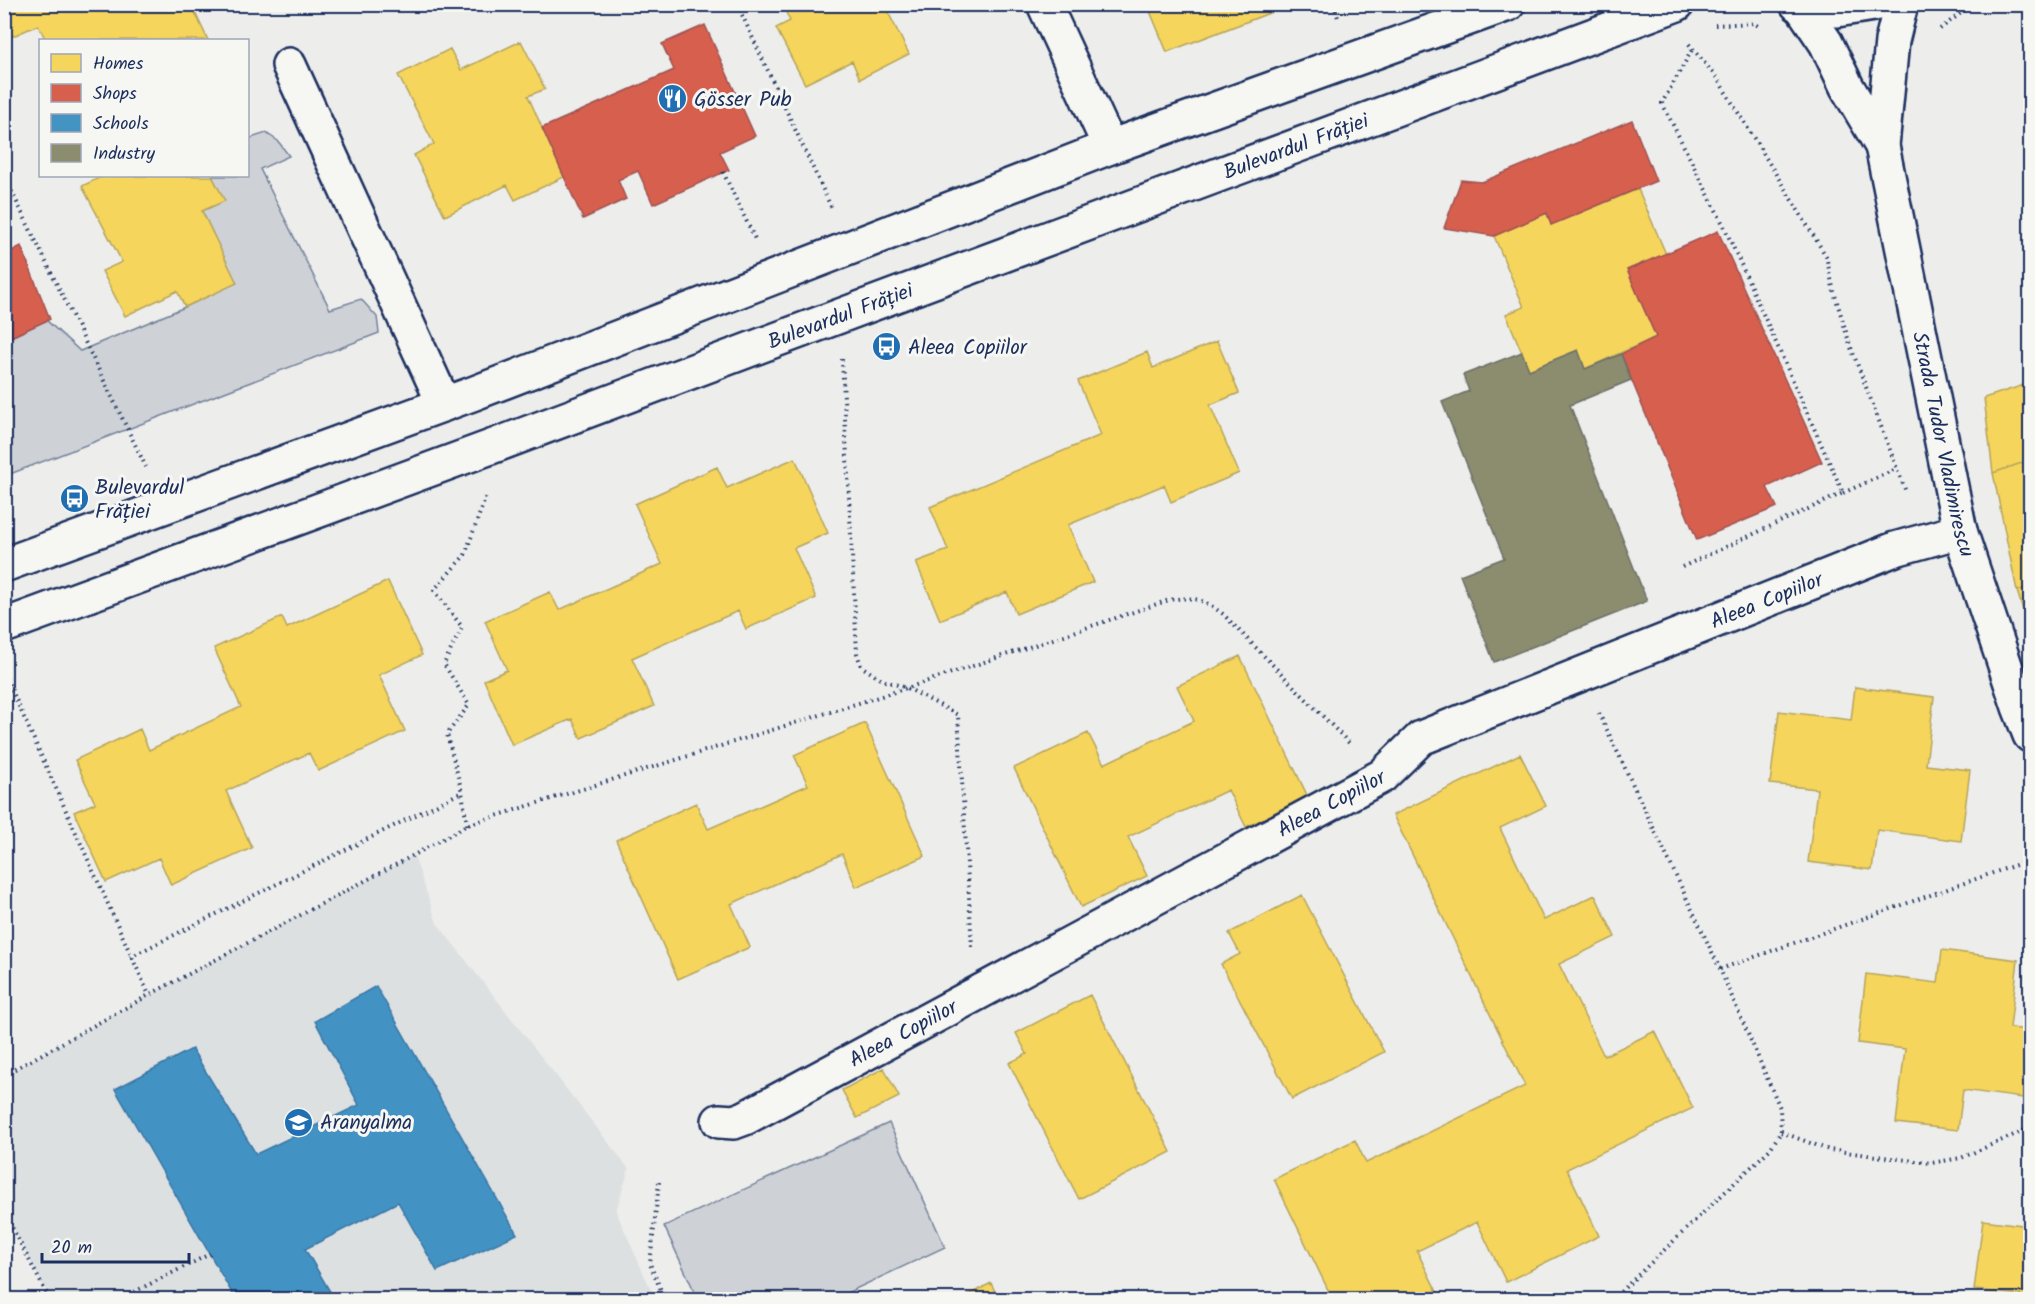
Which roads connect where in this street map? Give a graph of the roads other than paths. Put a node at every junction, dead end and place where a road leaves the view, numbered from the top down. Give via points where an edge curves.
1 (1044, 4) edge
2 (1508, 4) edge
3 (1874, 4) edge
4 (1901, 4) edge
5 (1799, 5) edge
6 (1675, 13) edge
7 (289, 65) dead end
8 (1882, 146) junction
9 (1110, 147) junction
10 (444, 404) junction
11 (1960, 531) junction
12 (4, 565) edge
13 (4, 626) edge
14 (2031, 735) edge
15 (718, 1121) dead end

1 - 9 main road
2 - 9 main road
3 - 5 main road via 1837,10
4 - 8 main road, Strada Tudor Vladimirescu via 1892,40
5 - 8 main road, Strada Tudor Vladimirescu via 1826,43
6 - 13 main road, Bulevardul Frăției via 840,316
7 - 10 main road
8 - 11 main road, Strada Tudor Vladimirescu
9 - 10 main road
10 - 12 main road
11 - 14 main road, Strada Tudor Vladimirescu
11 - 15 main road, Aleea Copiilor via 1874,558 1420,738 1382,776 745,1118

